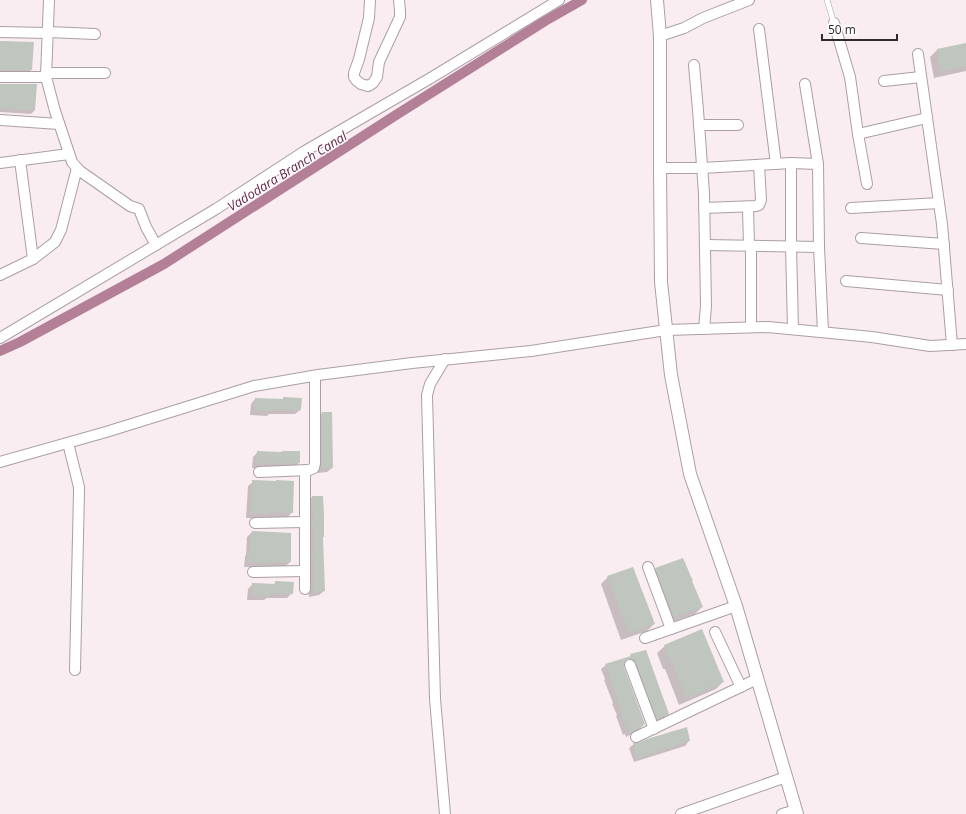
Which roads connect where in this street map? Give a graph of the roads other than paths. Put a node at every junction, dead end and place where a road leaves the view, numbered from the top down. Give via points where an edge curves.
1 (50, 0) edge
2 (370, 0) edge
3 (399, 0) edge
4 (559, 0) edge
5 (749, 0) edge
6 (828, 0) edge
7 (658, 1) edge
8 (834, 23) joint
9 (759, 29) dead end
10 (0, 32) edge
11 (48, 32) junction
12 (95, 34) dead end
13 (660, 36) junction
14 (918, 54) dead end
15 (694, 65) dead end
16 (105, 74) dead end
17 (46, 75) junction
18 (0, 77) edge
19 (922, 77) junction
20 (884, 81) dead end
21 (805, 84) dead end
22 (927, 118) junction
23 (0, 120) edge
24 (59, 124) junction
25 (738, 125) dead end
26 (699, 126) junction
27 (858, 134) junction
28 (69, 154) junction
29 (20, 160) junction
30 (0, 163) edge
31 (791, 163) junction
32 (776, 164) junction
33 (818, 164) junction
34 (759, 165) junction
35 (77, 168) junction
36 (660, 168) junction
37 (702, 168) junction
38 (866, 184) dead end
39 (939, 203) junction
40 (748, 206) junction
41 (704, 208) junction
42 (851, 208) dead end
43 (861, 238) dead end
44 (944, 244) junction
45 (156, 245) junction
46 (705, 245) junction
47 (750, 246) junction
48 (791, 246) junction
49 (819, 247) junction
50 (33, 259) junction
51 (0, 275) edge
52 (846, 281) dead end
53 (948, 290) junction
54 (751, 327) junction
55 (704, 329) junction
56 (793, 329) junction
57 (666, 330) junction
58 (823, 332) junction
59 (0, 338) edge
60 (952, 344) junction
61 (966, 344) edge
62 (445, 359) junction
63 (315, 376) junction
64 (68, 443) junction
65 (0, 462) edge
66 (305, 470) junction
67 (259, 472) dead end
68 (305, 522) junction
69 (255, 523) dead end
70 (648, 567) dead end
71 (305, 571) junction
72 (253, 572) dead end
73 (305, 589) dead end
74 (736, 606) junction
75 (671, 629) junction
76 (714, 632) dead end
77 (645, 638) dead end
78 (630, 665) dead end
79 (75, 670) dead end
80 (757, 679) junction
81 (740, 687) junction
82 (654, 729) junction
83 (636, 737) dead end
84 (786, 777) junction
85 (797, 812) edge
86 (445, 814) edge
87 (680, 814) edge
88 (782, 814) edge

1 - 11 street
2 - 3 street via 369,18 354,73 356,80 368,86 378,77 379,62 400,17
4 - 45 street via 305,151
5 - 13 street
6 - 8 lane
7 - 13 street
8 - 27 street via 850,77
9 - 32 street
10 - 11 street
11 - 12 street
11 - 17 street
13 - 36 street
14 - 19 street
15 - 26 street
16 - 17 street
17 - 18 street
17 - 24 street
19 - 20 street
19 - 22 street
21 - 33 street
22 - 27 street
22 - 39 street
23 - 24 street
24 - 28 street
25 - 26 street
26 - 37 street
27 - 38 street
28 - 29 street
28 - 35 street
29 - 30 street
29 - 50 street
31 - 32 street
31 - 33 street
31 - 48 street
32 - 34 street
33 - 49 street
34 - 37 street
34 - 40 street via 761,202 760,205
35 - 45 street via 130,206 138,208
35 - 50 street via 61,230 55,242
36 - 37 street
36 - 57 street via 662,282
37 - 41 street
39 - 42 street
39 - 44 street
40 - 41 street
40 - 47 street
41 - 46 street
43 - 44 street
44 - 53 street
45 - 59 street
46 - 47 street
46 - 55 street
47 - 48 street
47 - 54 street
48 - 49 street
48 - 56 street
49 - 58 street
50 - 51 street
52 - 53 street
53 - 60 street
54 - 55 street
54 - 56 street
55 - 57 street
56 - 58 street
57 - 62 street via 531,351
57 - 74 street via 670,376 690,474
58 - 60 street via 930,346
60 - 61 street
62 - 63 street
62 - 86 street via 430,384 427,395 435,699
63 - 64 street via 254,386
63 - 66 street via 315,463 314,468
64 - 65 street
64 - 79 street via 79,492
66 - 67 street
66 - 68 street
68 - 69 street
68 - 71 street
70 - 75 street
71 - 72 street
71 - 73 street
74 - 75 street
74 - 80 street
75 - 77 street
76 - 81 street
78 - 82 street
80 - 81 street
80 - 84 street
81 - 82 street
82 - 83 street
84 - 85 street
84 - 87 street
85 - 88 street

